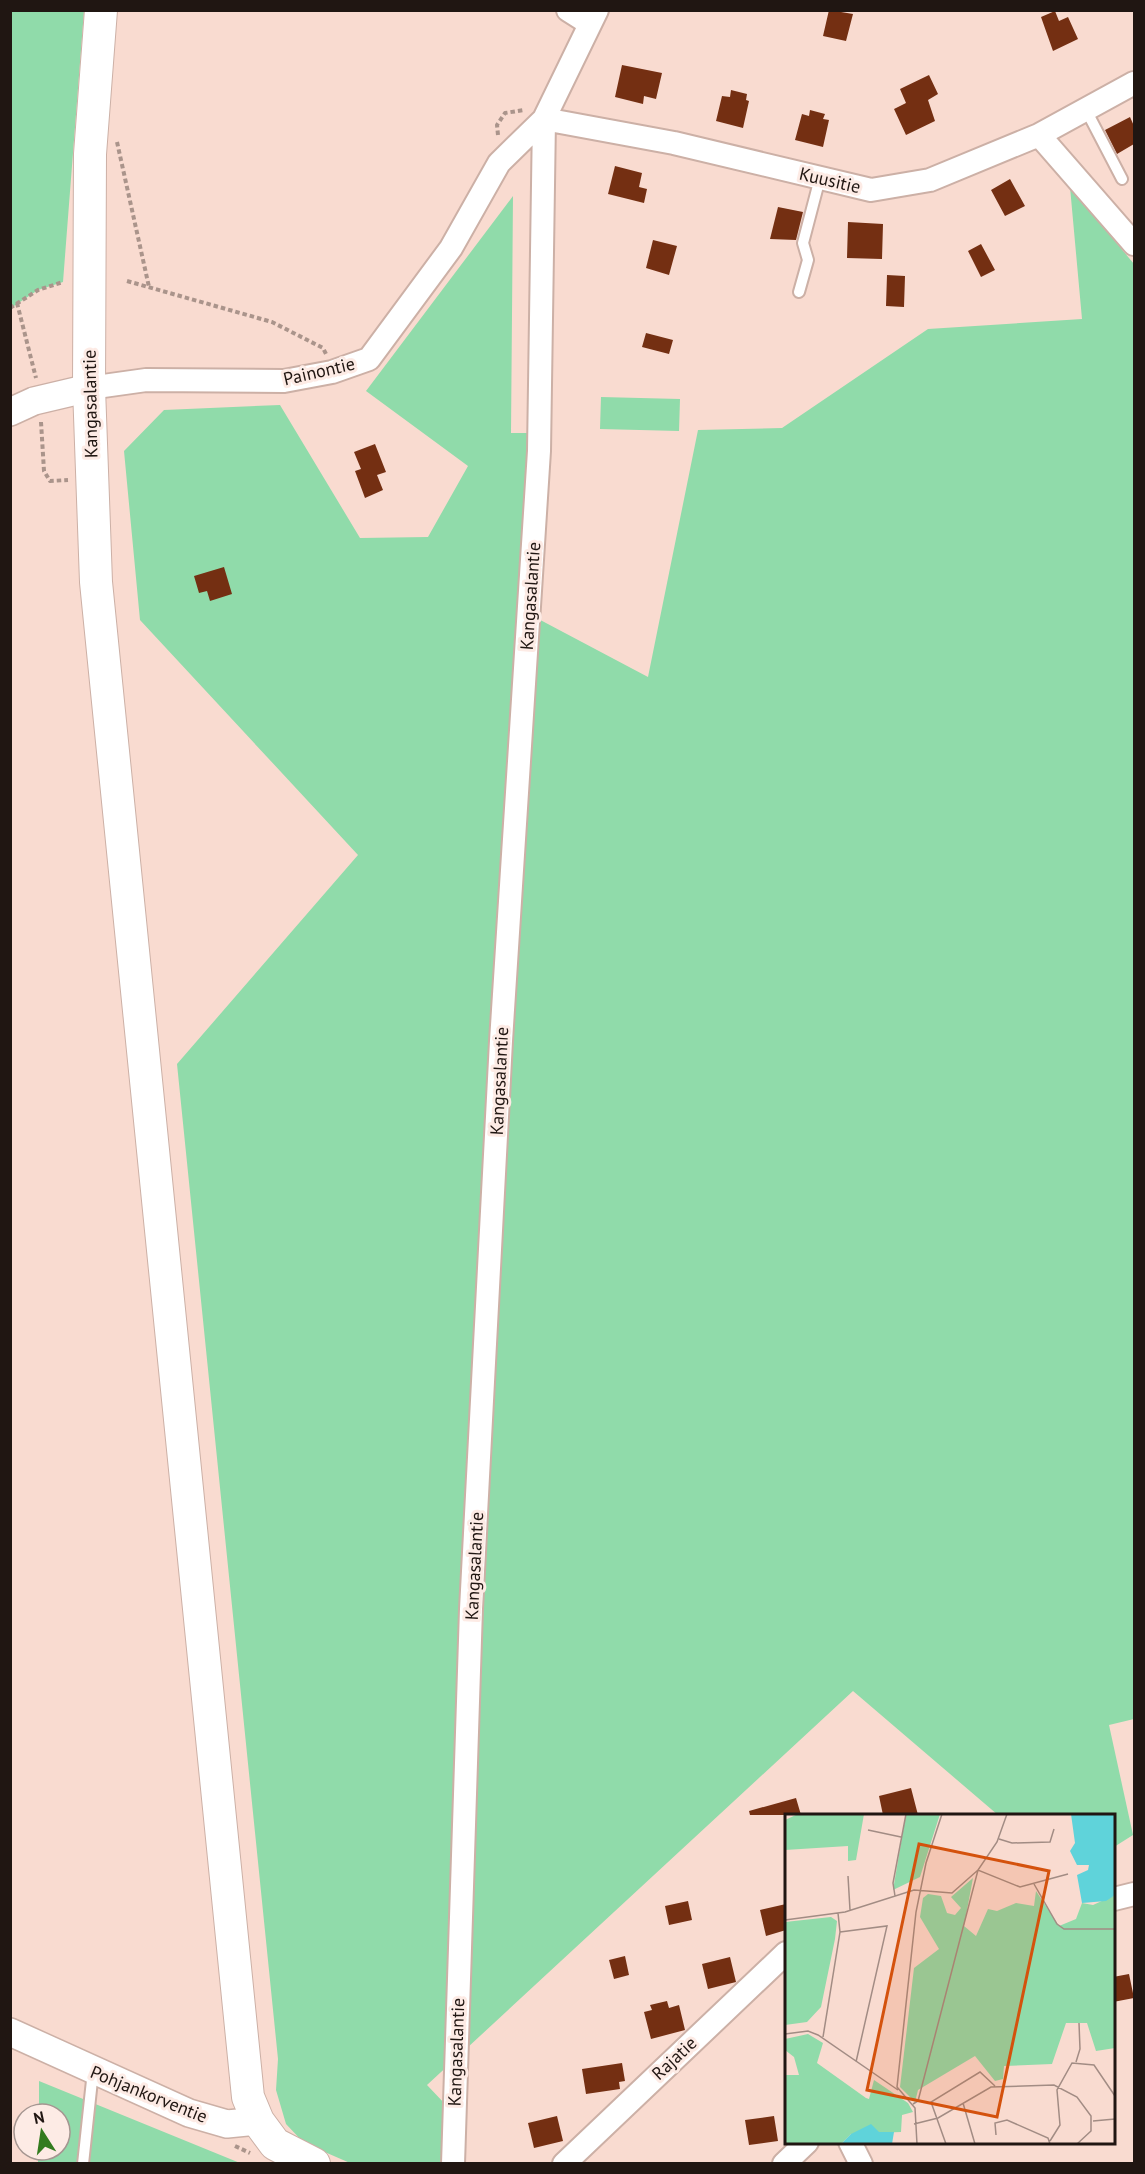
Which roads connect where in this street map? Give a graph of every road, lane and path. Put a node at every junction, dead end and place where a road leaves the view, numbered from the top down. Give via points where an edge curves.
1 (101, 10) edge
2 (568, 10) edge
3 (594, 17) edge
4 (1134, 83) edge
5 (1085, 108) junction
6 (544, 119) junction
7 (116, 135) dead end
8 (1039, 135) junction
9 (820, 178) junction
10 (1122, 179) dead end
11 (1134, 244) edge
12 (127, 281) dead end
13 (63, 282) dead end
14 (150, 287) junction
15 (799, 292) dead end
16 (10, 308) edge
17 (332, 372) junction
18 (89, 388) junction
19 (10, 412) edge
20 (1134, 1894) edge
21 (1115, 1899) edge
22 (785, 1954) edge
23 (10, 2032) edge
24 (93, 2071) junction
25 (258, 2121) junction
26 (805, 2144) edge
27 (851, 2144) edge
28 (83, 2163) edge
29 (314, 2163) edge
30 (453, 2163) edge
31 (564, 2163) edge
32 (784, 2163) edge
33 (861, 2163) edge

1 - 18 main road, Kangasalantie via 90,154
2 - 3 street
3 - 6 street, Kangasalantie
4 - 5 street, Kuusitie
5 - 8 street, Kuusitie
5 - 10 lane
6 - 9 street, Kuusitie via 674,143
6 - 17 street, Painontie via 499,163 451,248 369,359
6 - 30 street, Kangasalantie via 539,451 501,1041 471,1609
7 - 14 path
8 - 9 street, Kuusitie via 930,180 870,190
8 - 11 street
9 - 15 lane via 803,243 808,260
12 - 14 path
13 - 16 path via 38,290
14 - 17 path via 272,321 323,348
17 - 18 street, Painontie via 284,381 146,380
18 - 19 street, Painontie via 34,401
18 - 25 main road, Kangasalantie via 96,582 243,2059 249,2097
20 - 21 street
22 - 31 street, Rajatie
23 - 24 street, Pohjankorventie
24 - 25 street, Pohjankorventie via 189,2113 227,2124
24 - 28 lane
25 - 29 main road via 274,2144
26 - 32 street
27 - 33 street

